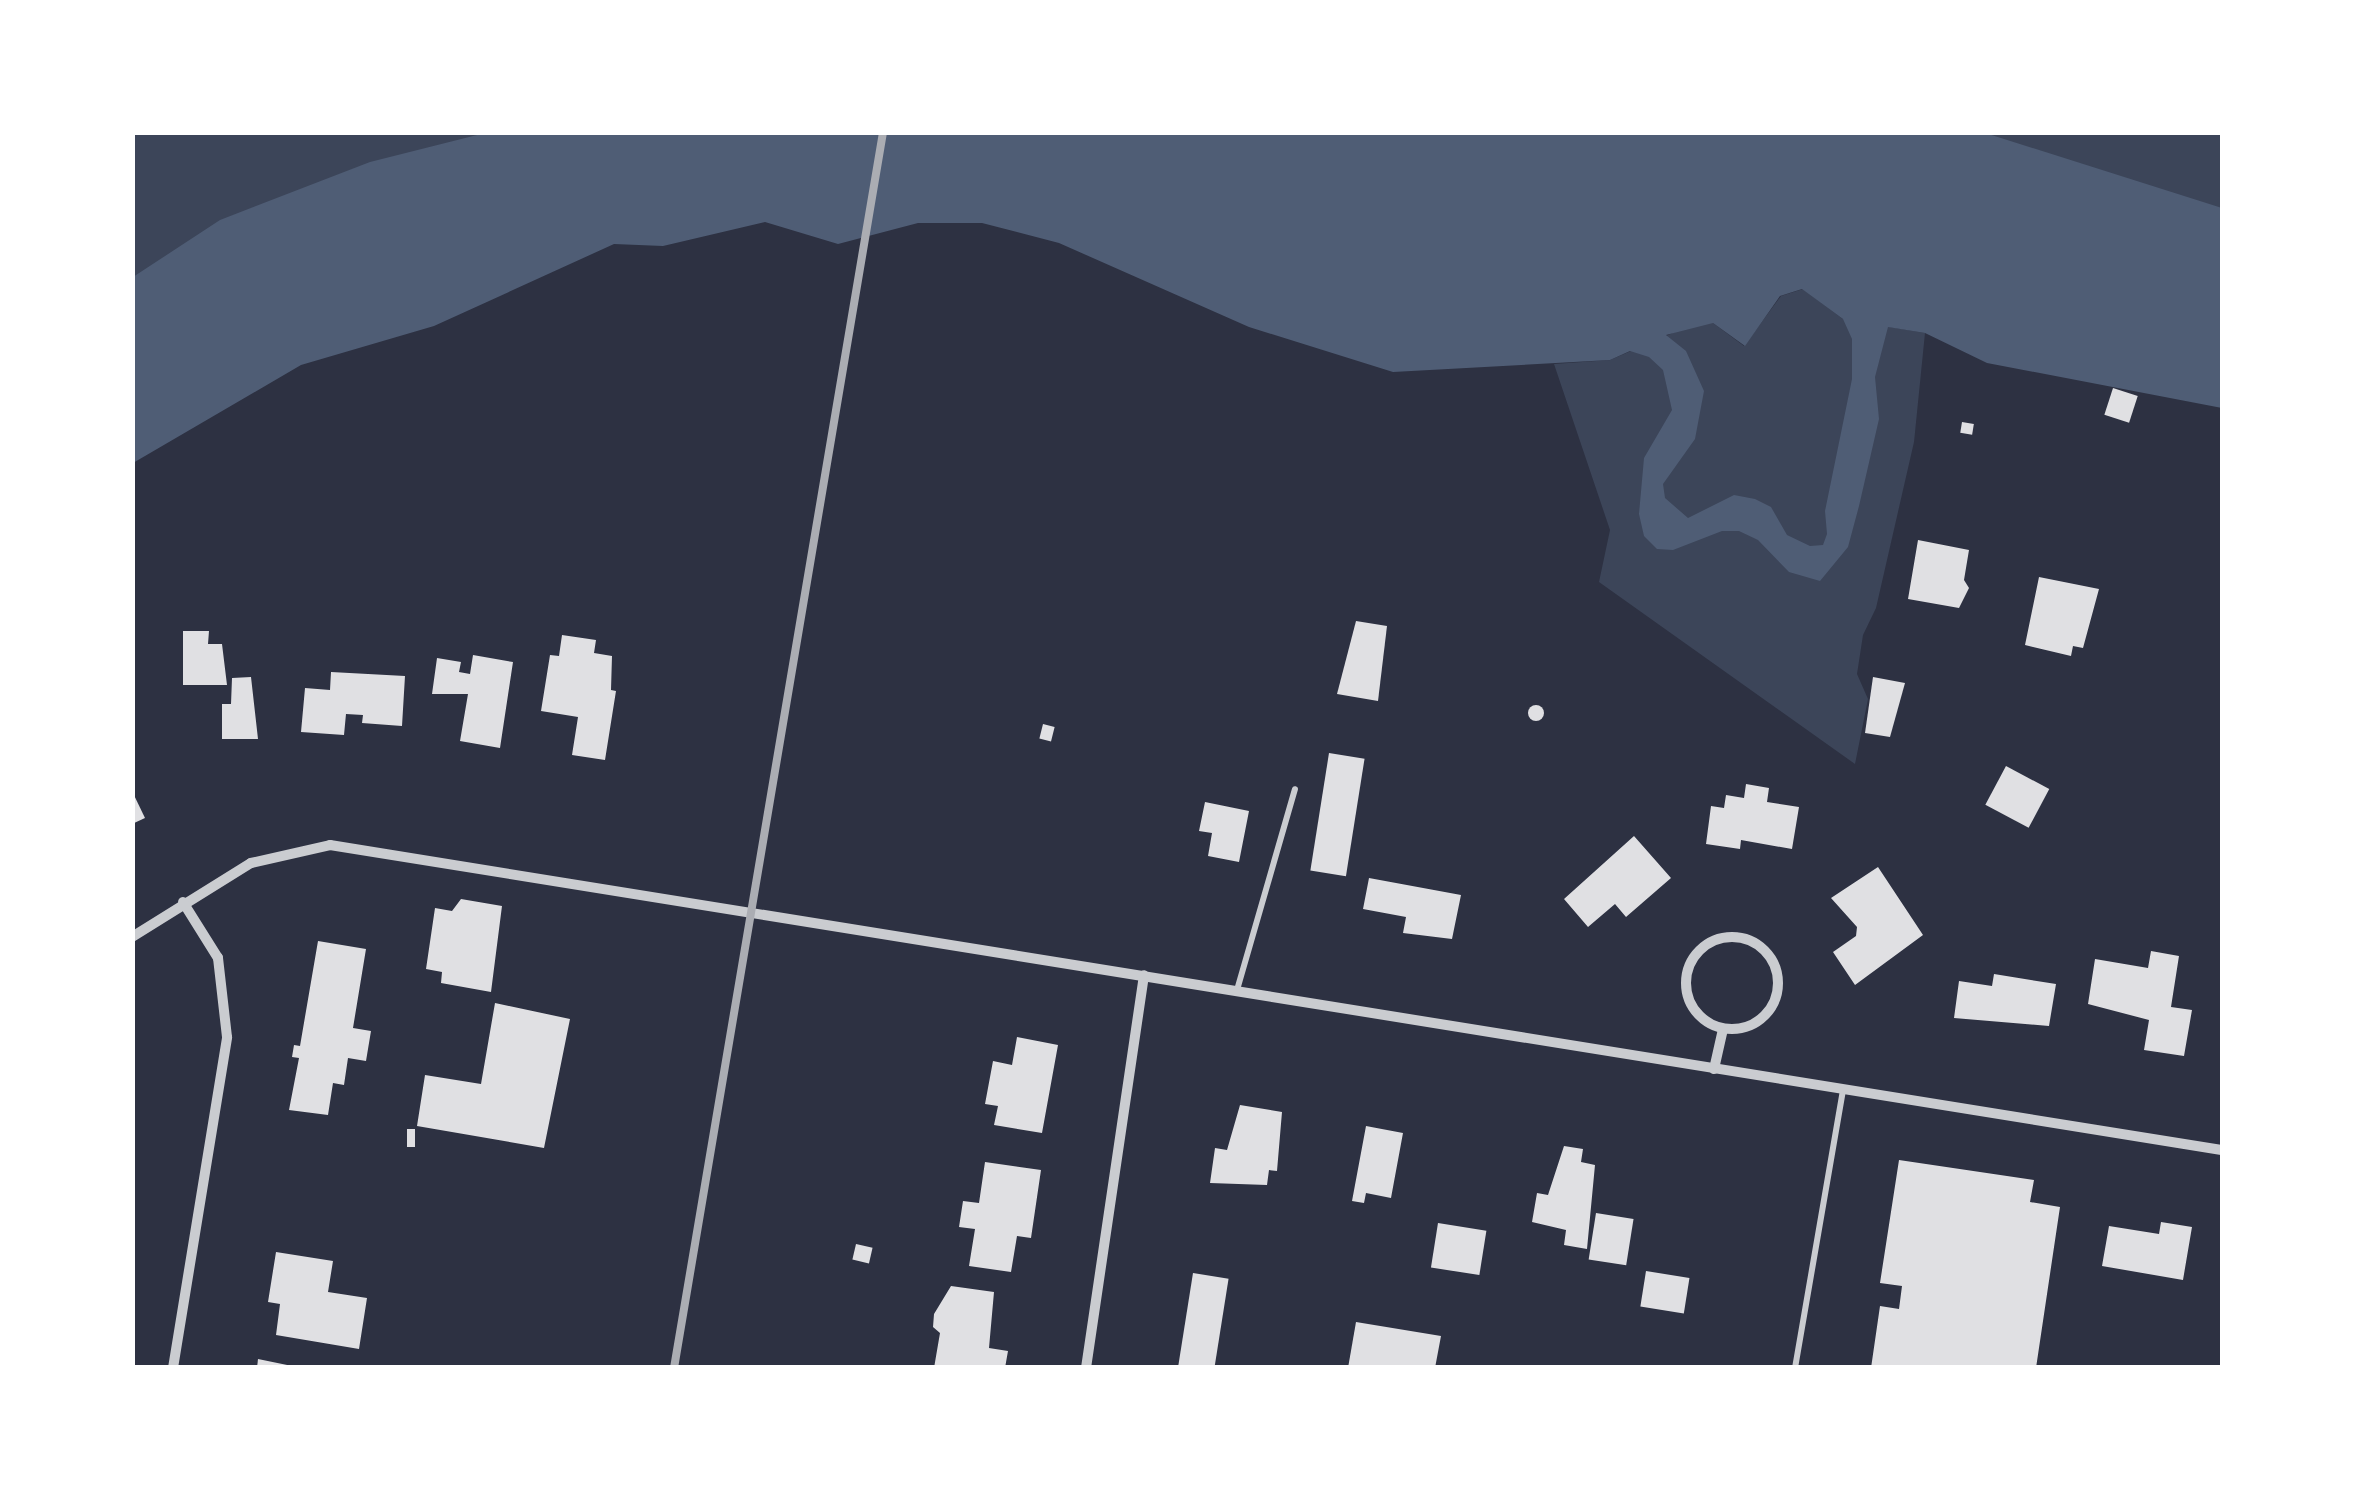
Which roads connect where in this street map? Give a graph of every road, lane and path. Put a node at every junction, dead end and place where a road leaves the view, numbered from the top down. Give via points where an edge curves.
1 (1295, 789) dead end
2 (183, 902) junction
3 (132, 938) edge
4 (1144, 975) junction
5 (1236, 990) junction
6 (1722, 1030) junction
7 (1714, 1069) junction
8 (1843, 1089) junction
9 (2222, 1150) edge
10 (173, 1368) edge
11 (1086, 1368) edge
12 (1794, 1368) edge

1 - 5 lane
2 - 3 street
2 - 4 street via 251,862 330,844
2 - 10 street via 218,958 227,1037
4 - 5 street
4 - 11 street
5 - 7 street
6 - 6 street via 1756,1024 1776,997 1774,963 1749,940 1715,939 1690,962 1686,996 1694,1011
6 - 7 street
7 - 8 street
8 - 9 street
8 - 12 lane

